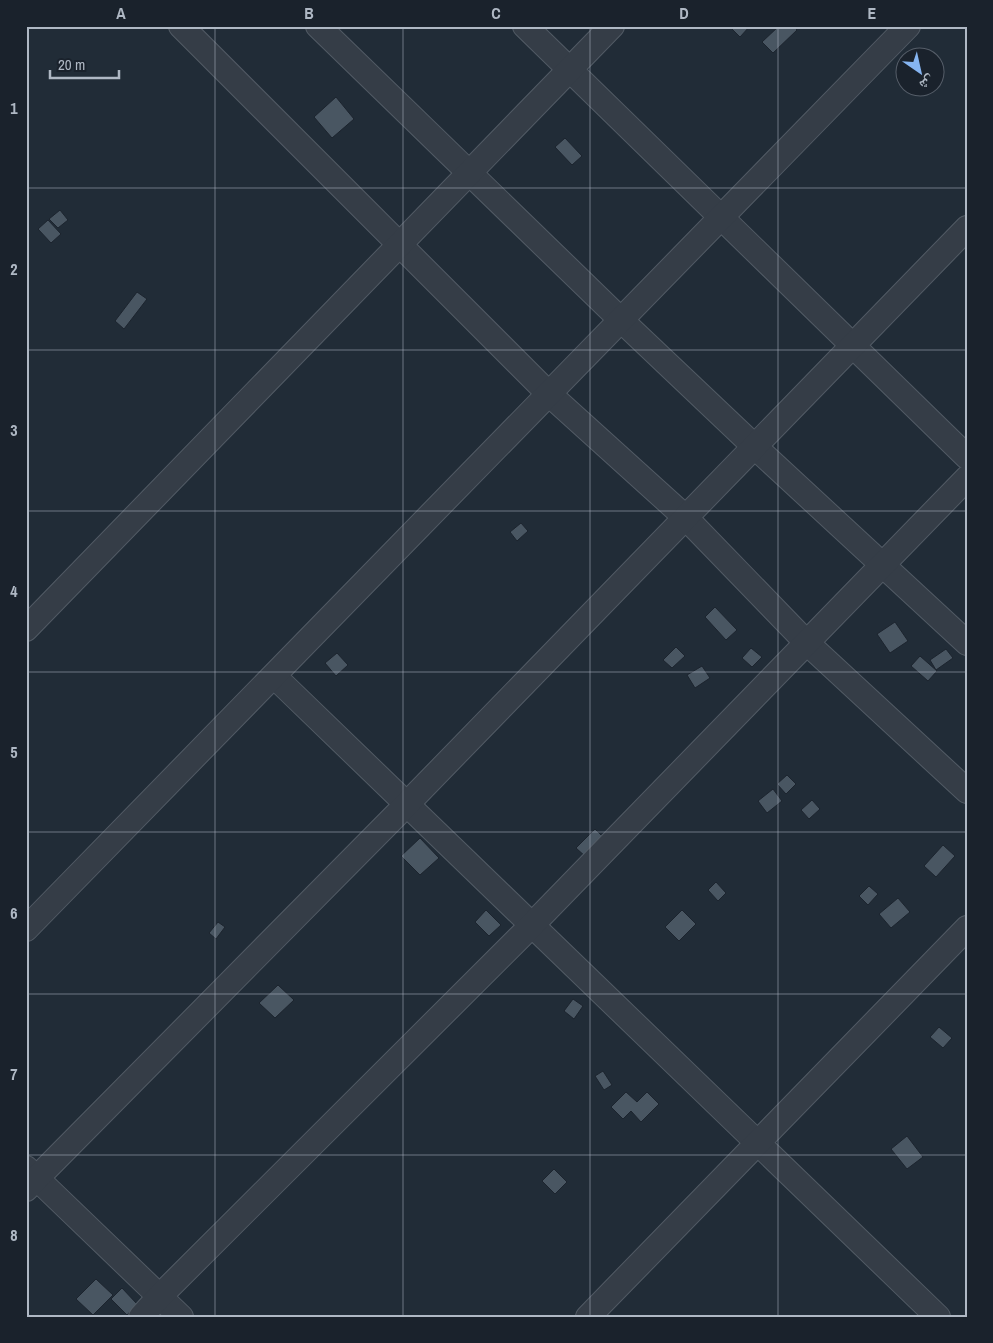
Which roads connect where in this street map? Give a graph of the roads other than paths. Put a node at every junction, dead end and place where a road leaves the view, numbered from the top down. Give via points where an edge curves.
1 (181, 26) edge
2 (318, 26) edge
3 (525, 26) edge
4 (612, 26) edge
5 (908, 26) edge
6 (569, 70) junction
7 (469, 172) junction
8 (721, 218) junction
9 (967, 228) edge
10 (399, 245) junction
11 (622, 320) junction
12 (853, 345) junction
13 (549, 394) junction
14 (755, 447) junction
15 (967, 456) edge
16 (967, 478) edge
17 (685, 517) junction
18 (883, 565) junction
19 (26, 629) edge
20 (807, 642) junction
21 (967, 643) edge
22 (274, 676) junction
23 (967, 791) edge
24 (407, 804) junction
25 (532, 925) junction
26 (967, 928) edge
27 (26, 929) edge
28 (758, 1143) junction
29 (30, 1178) edge
30 (160, 1296) junction
31 (141, 1317) edge
32 (181, 1317) edge
33 (588, 1317) edge
34 (938, 1317) edge

1 - 10 street
2 - 7 street
3 - 6 street
4 - 6 street
5 - 8 street
6 - 7 street
6 - 8 street
7 - 10 street
7 - 11 street
8 - 11 street
8 - 12 street
9 - 12 street
10 - 13 street
10 - 19 street
11 - 13 street
11 - 14 street
12 - 14 street
12 - 15 street
13 - 17 street
13 - 22 street
14 - 17 street
14 - 18 street
16 - 18 street
17 - 20 street
17 - 24 street
18 - 20 street
18 - 21 street
20 - 23 street
20 - 25 street
22 - 24 street
22 - 27 street
24 - 25 street
24 - 29 street
25 - 28 street
25 - 30 street
26 - 28 street
28 - 33 street
28 - 34 street
29 - 30 street
30 - 31 street
30 - 32 street

